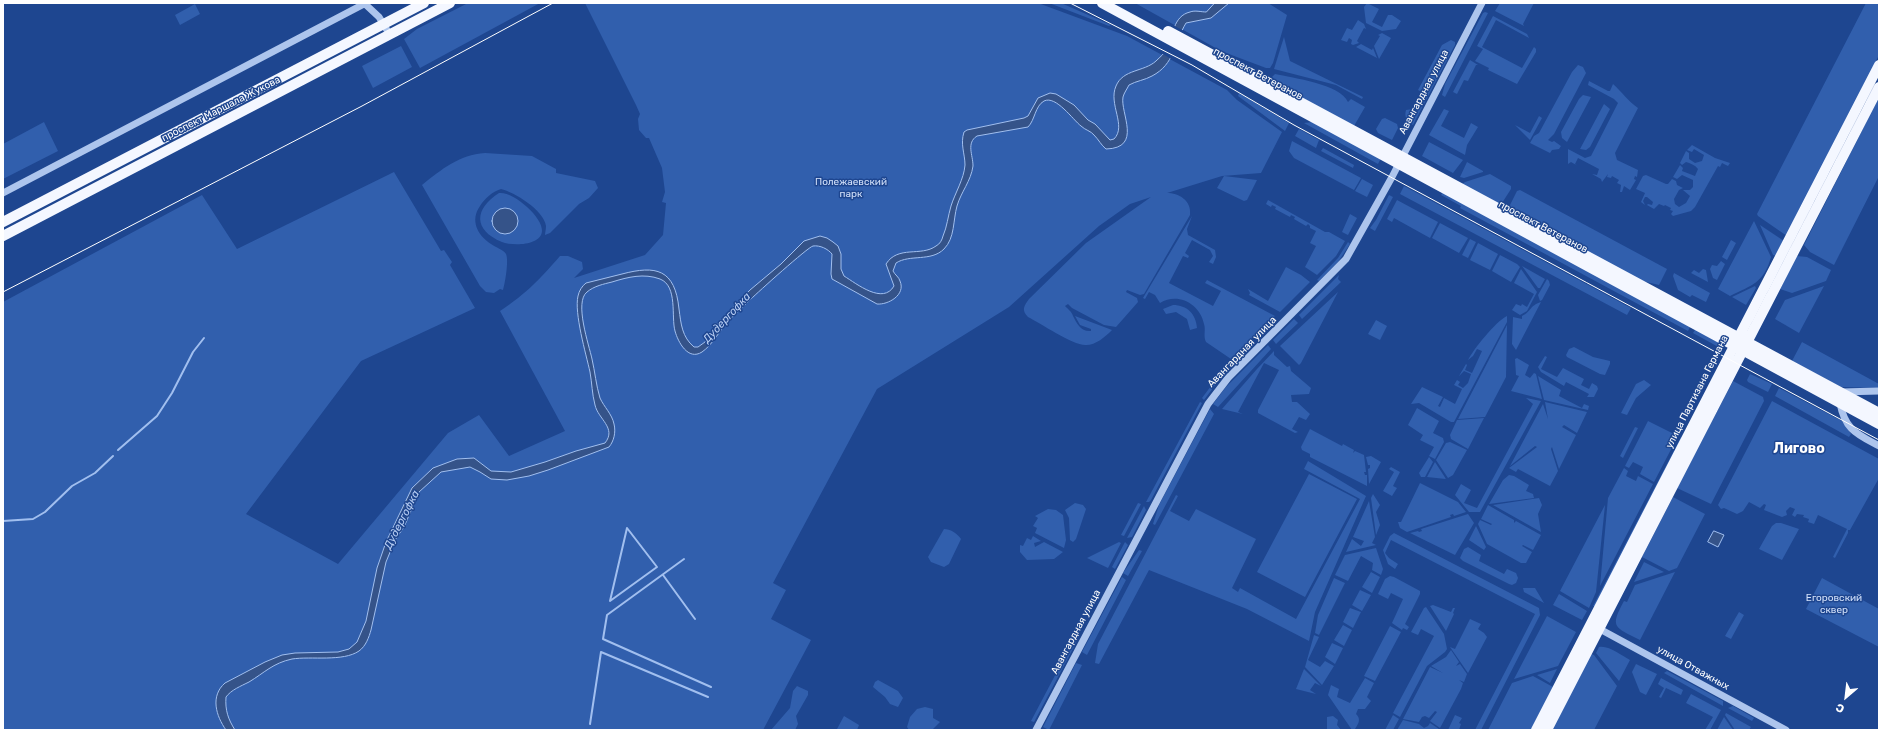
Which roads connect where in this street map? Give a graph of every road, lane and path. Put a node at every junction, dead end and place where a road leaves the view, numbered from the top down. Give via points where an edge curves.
1 (365, 3) edge
2 (424, 3) edge
3 (450, 3) edge
4 (1102, 3) edge
5 (1117, 3) edge
6 (1482, 3) edge
7 (384, 24) junction
8 (1160, 30) junction
9 (390, 35) junction
10 (1879, 65) edge
11 (1879, 87) edge
12 (1400, 160) junction
13 (3, 194) edge
14 (3, 222) edge
15 (3, 236) edge
16 (1741, 344) junction
17 (1840, 392) junction
18 (1879, 392) edge
19 (1840, 403) junction
20 (1879, 413) edge
21 (1879, 424) edge
22 (1879, 446) edge
23 (1595, 626) junction
24 (1036, 730) edge
25 (1536, 730) edge
26 (1547, 730) edge
27 (1786, 730) edge

1 - 7 street
1 - 13 street
2 - 7 main road, проспект Маршала Жукова
3 - 9 main road, проспект Маршала Жукова
4 - 8 main road
5 - 8 main road
6 - 12 street, Авангардная улица
7 - 9 street
7 - 14 main road, проспект Маршала Жукова
8 - 12 main road, проспект Ветеранов
9 - 15 main road, проспект Маршала Жукова
10 - 16 main road, улица Партизана Германа
11 - 16 main road, улица Партизана Германа
12 - 16 main road, проспект Ветеранов
12 - 24 street, Авангардная улица via 1354,248 1342,265 1228,378 1208,404
16 - 17 main road, проспект Ветеранов
16 - 19 main road, проспект Ветеранов
16 - 23 main road, улица Партизана Германа
17 - 18 street
17 - 20 main road, проспект Ветеранов
19 - 21 main road, проспект Ветеранов
19 - 22 street via 1842,415 1850,428
23 - 25 main road, улица Партизана Германа
23 - 26 main road, улица Партизана Германа
23 - 27 street, улица Отважных

